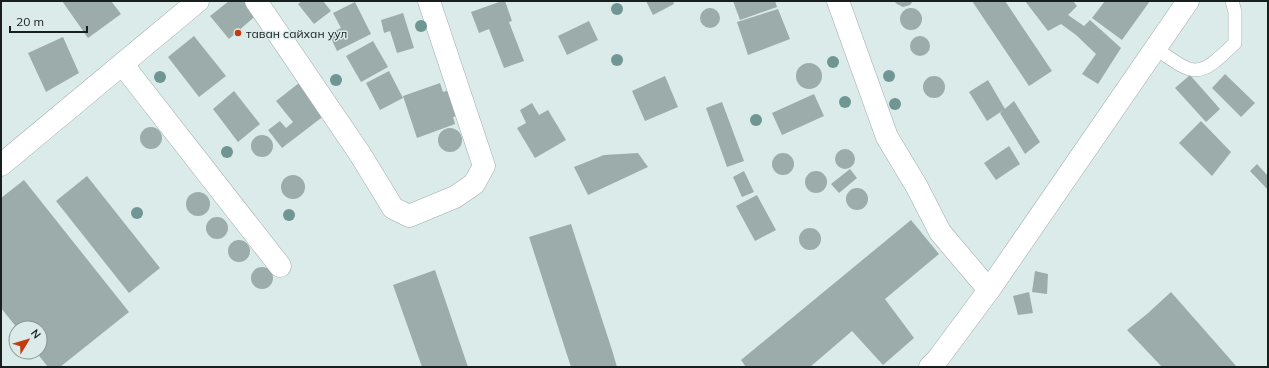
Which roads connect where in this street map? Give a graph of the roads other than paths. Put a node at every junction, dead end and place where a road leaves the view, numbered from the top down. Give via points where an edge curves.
1 (198, 1) edge
2 (256, 1) edge
3 (429, 1) edge
4 (838, 1) edge
5 (1188, 1) edge
6 (1232, 1) edge
7 (1155, 48) junction
8 (124, 63) junction
9 (1, 164) edge
10 (280, 266) dead end
11 (990, 290) junction
12 (930, 367) edge

1 - 8 street
2 - 3 street via 393,208 409,216 455,197 474,184 484,166
4 - 11 street via 887,137 940,232
5 - 7 street
6 - 7 lane via 1234,43 1216,61 1202,70 1195,71 1180,65
7 - 11 street
8 - 9 street
8 - 10 street
11 - 12 street

